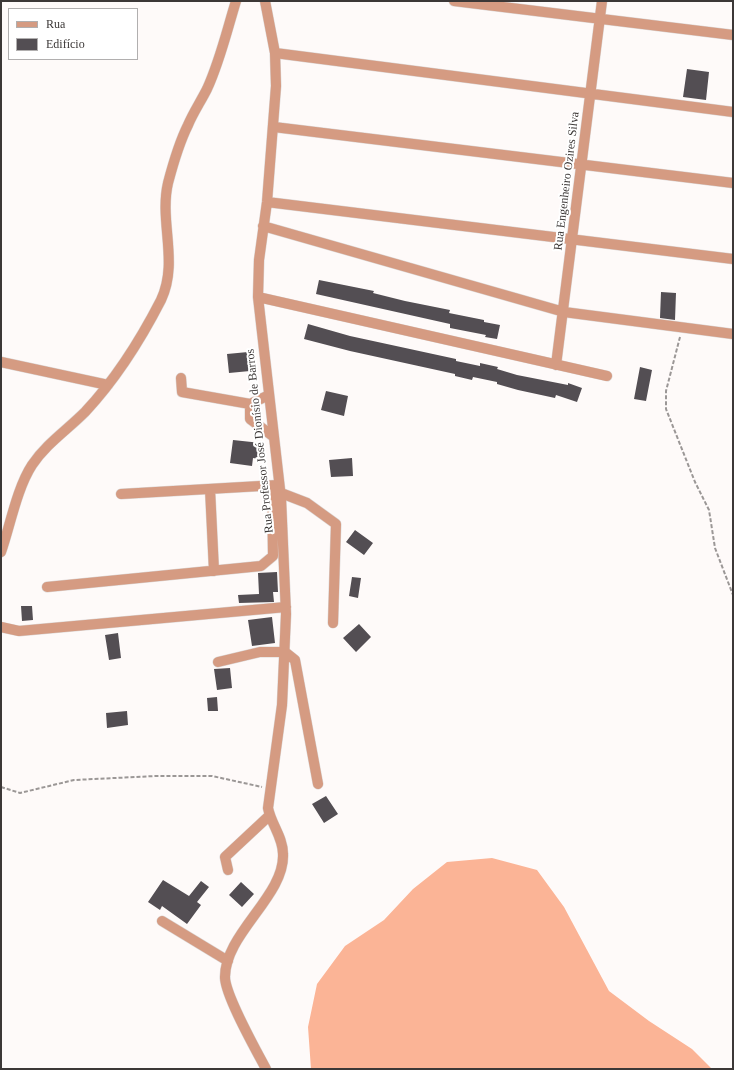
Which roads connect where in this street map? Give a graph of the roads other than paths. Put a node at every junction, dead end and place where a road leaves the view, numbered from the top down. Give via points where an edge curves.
1 (236, 1) edge
2 (265, 1) edge
3 (454, 1) edge
4 (602, 1) edge
5 (600, 20) junction
6 (733, 35) edge
7 (275, 53) junction
8 (591, 93) junction
9 (733, 112) edge
10 (274, 128) junction
11 (580, 166) junction
12 (733, 183) edge
13 (267, 202) junction
14 (263, 226) junction
15 (573, 241) junction
16 (733, 259) edge
17 (258, 297) junction
18 (564, 312) junction
19 (733, 334) edge
20 (1, 362) edge
21 (556, 365) junction
22 (607, 376) dead end
23 (181, 378) dead end
24 (108, 385) junction
25 (269, 395) junction
26 (250, 404) junction
27 (274, 437) junction
28 (277, 488) junction
29 (210, 489) junction
30 (121, 494) dead end
31 (1, 552) edge
32 (214, 571) junction
33 (48, 587) dead end
34 (286, 607) junction
35 (333, 623) dead end
36 (1, 627) edge
37 (285, 652) junction
38 (218, 662) dead end
39 (318, 784) dead end
40 (270, 815) junction
41 (228, 870) dead end
42 (162, 921) dead end
43 (228, 961) junction
44 (266, 1069) edge

1 - 24 street via 213,74 187,125 168,185 168,280 142,334
2 - 7 street, Rua Professor José Dionísio de Barros
3 - 5 street
4 - 5 street, Rua Engenheiro Ozires Silva
5 - 6 street
5 - 8 street, Rua Engenheiro Ozires Silva
7 - 8 street
7 - 10 street, Rua Professor José Dionísio de Barros
8 - 9 street
8 - 11 street, Rua Engenheiro Ozires Silva
10 - 11 street
10 - 13 street, Rua Professor José Dionísio de Barros
11 - 12 street
11 - 15 street, Rua Engenheiro Ozires Silva
13 - 14 street, Rua Professor José Dionísio de Barros
13 - 15 street
14 - 17 street, Rua Professor José Dionísio de Barros
14 - 18 street
15 - 16 street
15 - 18 street, Rua Engenheiro Ozires Silva
17 - 21 street
17 - 25 street, Rua Professor José Dionísio de Barros
18 - 19 street
18 - 21 street, Rua Engenheiro Ozires Silva
20 - 24 street
21 - 22 street
23 - 26 street via 182,392
24 - 31 street via 32,465
25 - 26 street
25 - 27 street, Rua Professor José Dionísio de Barros
26 - 27 street via 250,419
27 - 28 street, Rua Professor José Dionísio de Barros
28 - 29 street
28 - 32 street via 273,556 261,566
28 - 34 street, Rua Professor José Dionísio de Barros
28 - 35 street via 307,503 336,524
29 - 30 street
29 - 32 street
32 - 33 street
34 - 36 street via 19,631
34 - 37 street, Rua Professor José Dionísio de Barros
37 - 38 street via 260,652
37 - 39 street via 295,660
37 - 40 street, Rua Professor José Dionísio de Barros via 279,728 270,789
40 - 41 street via 225,857
40 - 43 street, Rua Professor José Dionísio de Barros via 284,854 280,874 234,945
42 - 43 street
43 - 44 street, Rua Professor José Dionísio de Barros via 225,978 231,998

